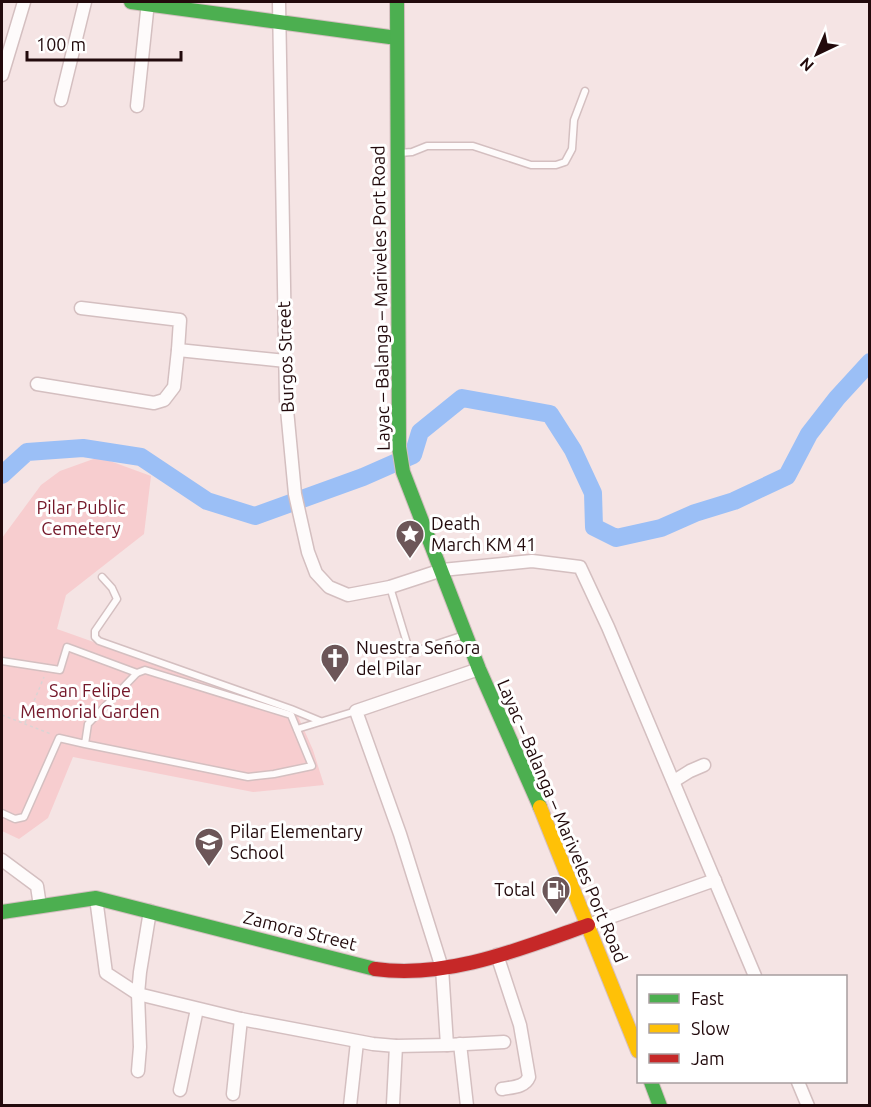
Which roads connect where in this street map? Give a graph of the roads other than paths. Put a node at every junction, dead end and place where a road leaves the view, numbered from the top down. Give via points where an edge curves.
1 (24, 2) edge
2 (85, 2) edge
3 (131, 2) edge
4 (148, 2) edge
5 (279, 2) edge
6 (397, 2) edge
7 (279, 23) junction
8 (397, 38) junction
9 (2, 75) edge
10 (585, 91) dead end
11 (61, 100) dead end
12 (137, 106) dead end
13 (398, 153) junction
14 (81, 308) dead end
15 (178, 350) junction
16 (285, 361) junction
17 (37, 384) dead end
18 (442, 570) junction
19 (102, 577) dead end
20 (390, 587) junction
21 (466, 635) junction
22 (147, 658) junction
23 (2, 662) edge
24 (479, 669) junction
25 (145, 670) junction
26 (138, 673) junction
27 (356, 711) junction
28 (320, 722) junction
29 (297, 729) junction
30 (85, 744) junction
31 (704, 765) dead end
32 (674, 781) junction
33 (2, 813) edge
34 (2, 860) edge
35 (715, 880) junction
36 (96, 898) junction
37 (40, 906) junction
38 (150, 910) junction
39 (2, 912) edge
40 (588, 925) junction
41 (497, 955) junction
42 (442, 968) junction
43 (755, 975) edge
44 (138, 994) junction
45 (197, 1009) junction
46 (241, 1019) junction
47 (357, 1042) junction
48 (504, 1042) dead end
49 (454, 1045) junction
50 (396, 1046) junction
51 (637, 1046) edge
52 (138, 1071) dead end
53 (651, 1083) edge
54 (798, 1083) edge
55 (502, 1089) dead end
56 (180, 1090) dead end
57 (233, 1094) dead end
58 (393, 1104) edge
59 (350, 1106) edge
60 (467, 1106) edge
61 (660, 1106) edge
62 (808, 1106) edge

1 - 9 street
2 - 11 street
3 - 4 main road
4 - 7 main road
4 - 12 street
5 - 7 street, Burgos Street
6 - 8 main road, Layac – Balanga – Mariveles Port Road
7 - 8 main road
7 - 16 street, Burgos Street
8 - 13 main road, Layac – Balanga – Mariveles Port Road
10 - 13 lane via 574,120 572,149 565,162 556,165 531,165 473,146 427,146
13 - 18 main road, Layac – Balanga – Mariveles Port Road via 399,447 403,472
14 - 15 street via 180,320
15 - 16 street
15 - 17 street via 174,387 164,400 154,403
16 - 20 street, Burgos Street via 295,494 316,573 329,587 348,595
18 - 20 street, Burgos Street
18 - 21 main road, Layac – Balanga – Mariveles Port Road
18 - 32 street, Burgos Street via 532,561 580,567
19 - 22 lane via 117,599 95,631 95,637
20 - 21 lane via 410,653
21 - 24 main road, Layac – Balanga – Mariveles Port Road
22 - 25 lane
22 - 28 lane
23 - 26 lane via 60,670 67,647
24 - 27 street
24 - 40 main road, Layac – Balanga – Mariveles Port Road
25 - 26 lane
25 - 29 lane via 291,715
26 - 30 lane via 88,724
27 - 28 lane
27 - 42 street
28 - 29 lane
29 - 30 lane via 312,766 248,777
30 - 33 lane via 59,738 24,817 15,819
31 - 32 street
32 - 35 street
34 - 37 street via 37,886
35 - 40 street
35 - 43 street
36 - 37 main road, Zamora Street
36 - 38 main road, Zamora Street
36 - 44 street via 106,973
37 - 39 main road, Zamora Street
38 - 42 main road, Zamora Street via 376,969 412,972
38 - 44 street
40 - 41 main road, Zamora Street
40 - 51 main road, Layac – Balanga – Mariveles Port Road
41 - 42 main road, Zamora Street
41 - 55 street via 520,1025 529,1077 521,1085
42 - 49 street
44 - 45 street
44 - 52 street
45 - 46 street
45 - 56 street
46 - 47 street
46 - 57 street
47 - 50 street
47 - 59 street
48 - 49 street
49 - 50 street
49 - 60 street
50 - 58 street
53 - 61 main road
54 - 62 street

